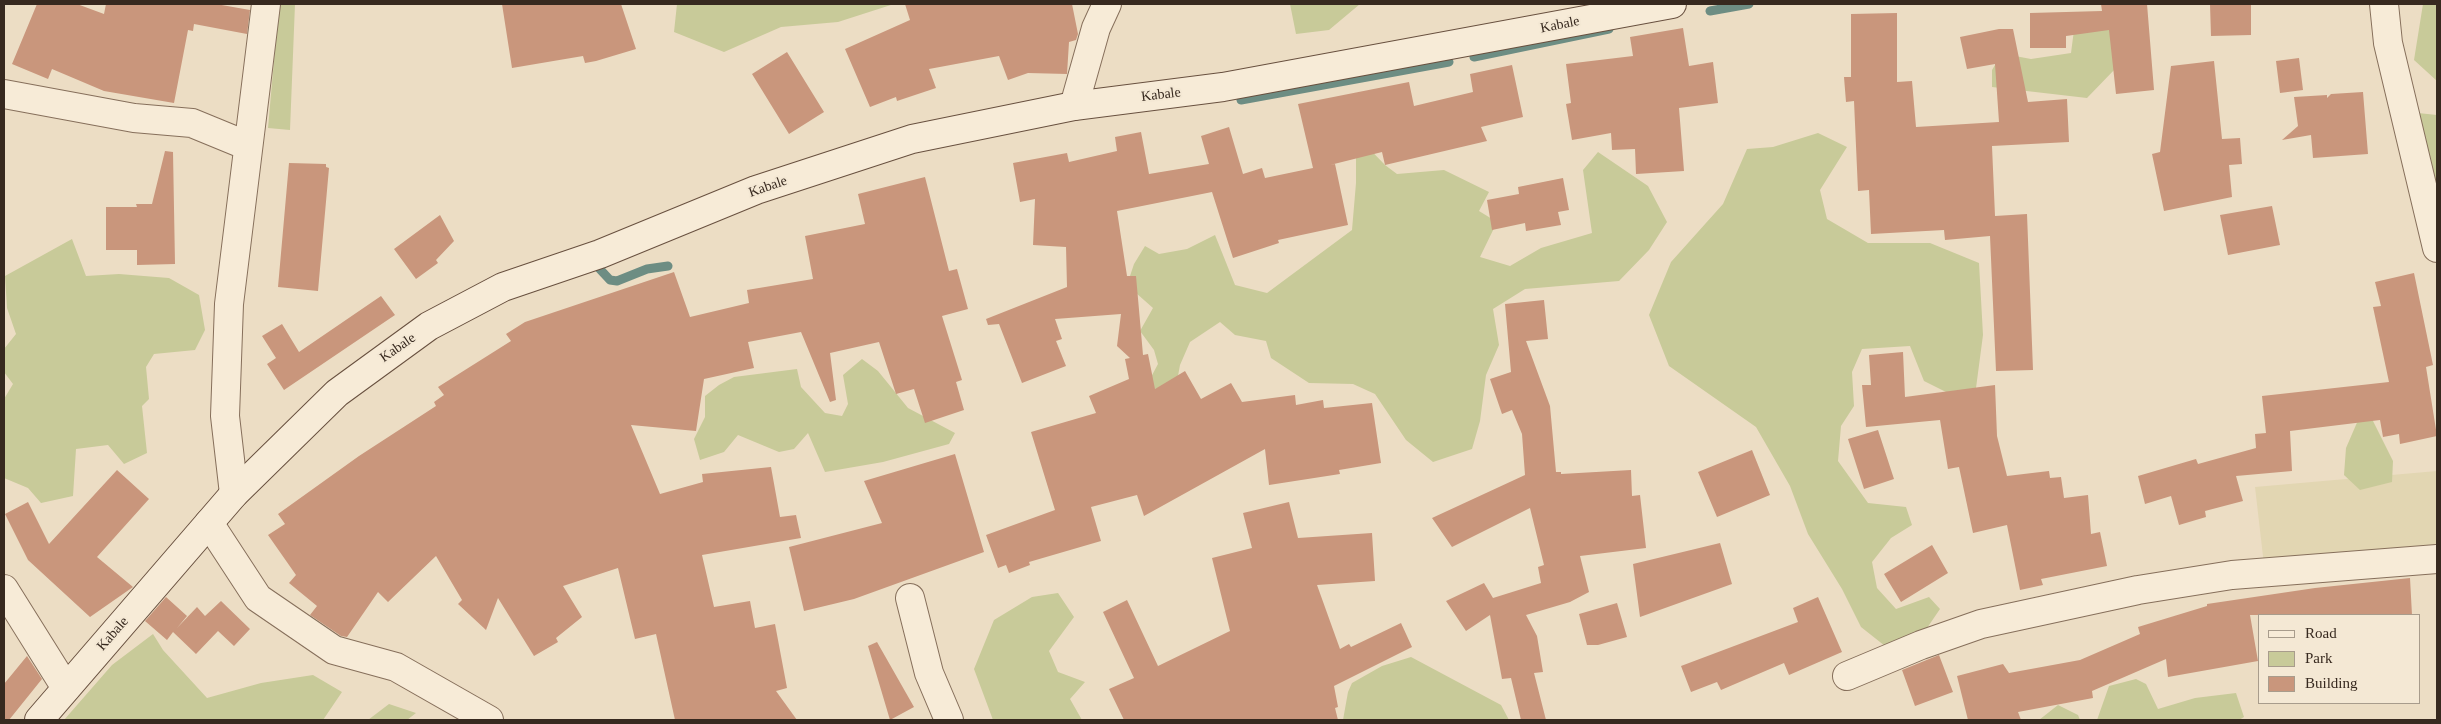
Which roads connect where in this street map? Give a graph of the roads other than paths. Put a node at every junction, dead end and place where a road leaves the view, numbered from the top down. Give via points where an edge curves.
1 (266, 4) edge
2 (1107, 4) edge
3 (1672, 4) edge
4 (2384, 4) edge
5 (4, 94) edge
6 (1074, 106) junction
7 (248, 146) junction
8 (2437, 248) edge
9 (234, 494) junction
10 (209, 523) junction
11 (2437, 559) edge
12 (4, 589) edge
13 (910, 598) dead end
14 (1847, 676) dead end
15 (66, 688) junction
16 (39, 720) edge
17 (489, 720) edge
18 (949, 720) edge

1 - 7 street
2 - 6 street via 1096,28
3 - 6 street, Kabale via 1223,87
4 - 8 street via 2388,44
5 - 7 street via 134,118 192,123
6 - 9 street, Kabale via 912,138 756,190 600,254 503,288 429,326 369,368 337,393
7 - 9 street via 229,304 225,416
9 - 10 street, Kabale
10 - 15 street, Kabale
10 - 17 street via 258,598 334,650 396,668
11 - 14 street via 2232,575 2138,590 1981,624
12 - 15 street
13 - 18 street via 929,673
15 - 16 street, Kabale

